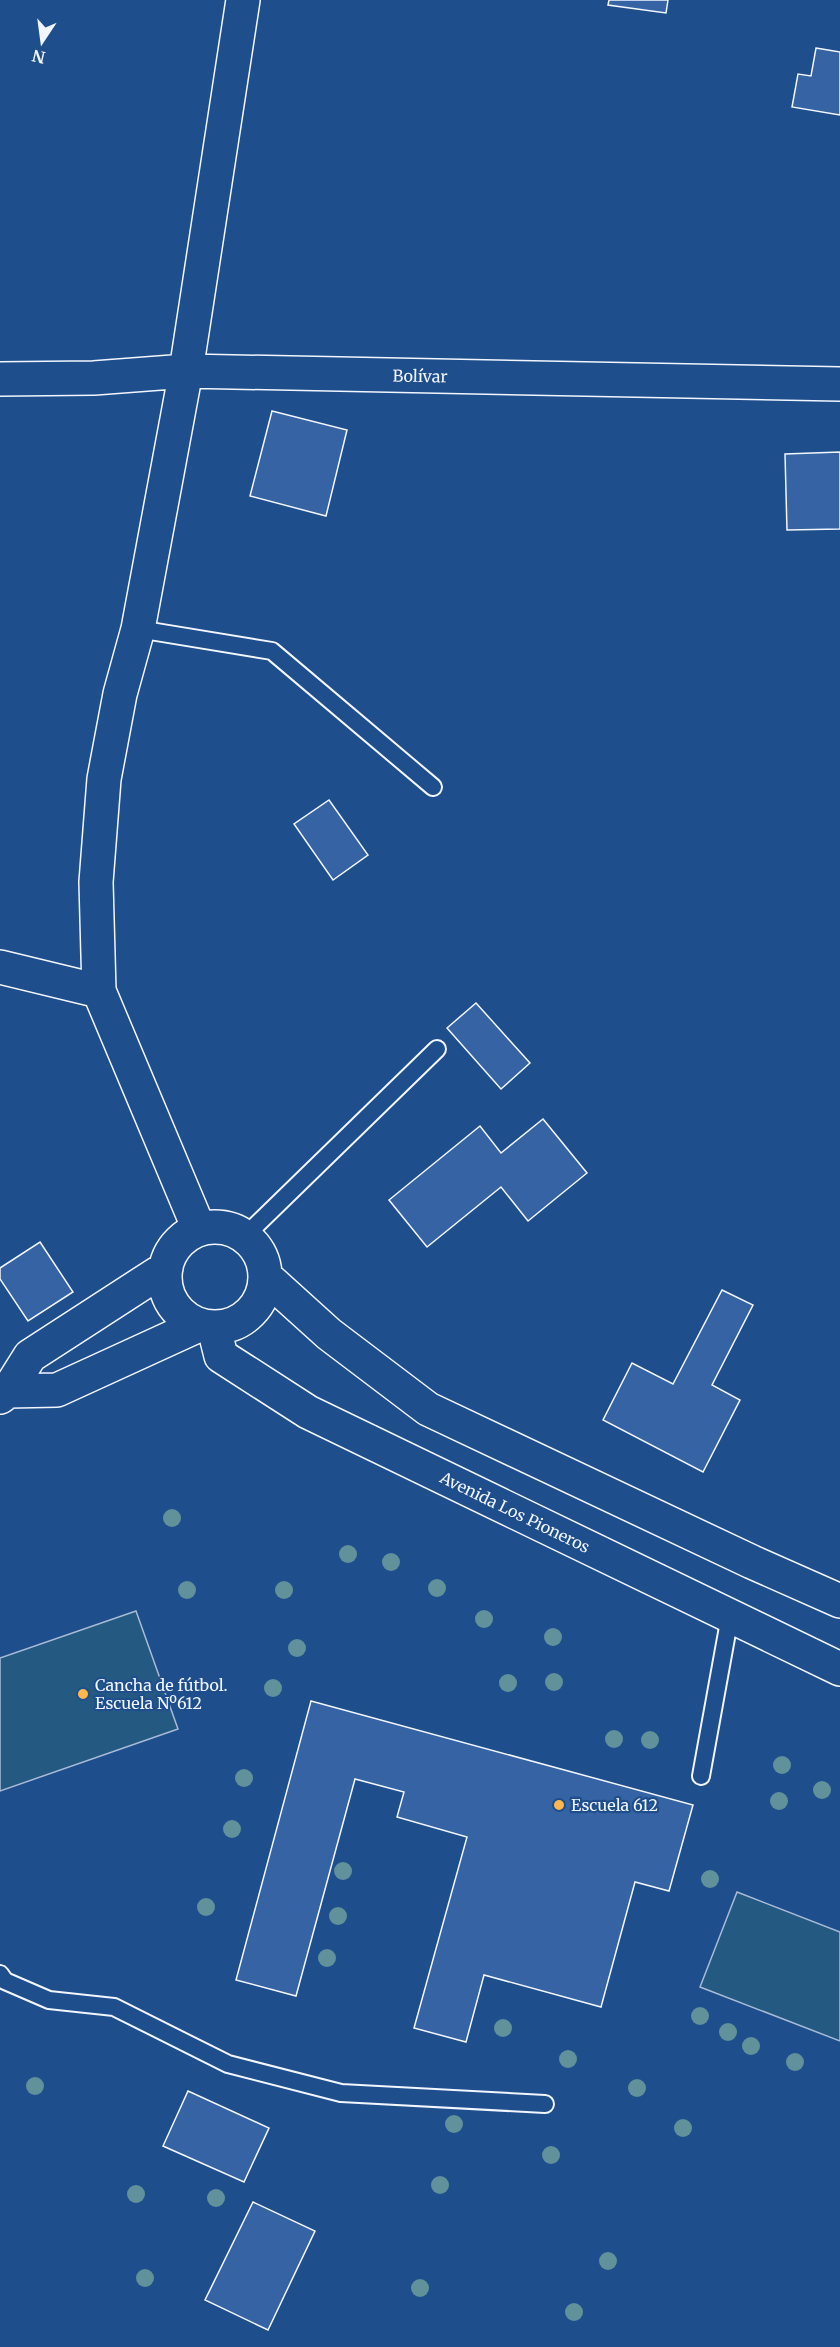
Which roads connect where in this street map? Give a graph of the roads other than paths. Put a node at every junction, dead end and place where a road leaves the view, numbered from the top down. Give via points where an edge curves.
1 (243, 0) edge
2 (186, 371) junction
3 (0, 379) edge
4 (840, 384) edge
5 (138, 629) junction
6 (433, 787) dead end
7 (0, 967) edge
8 (99, 991) junction
9 (437, 1049) dead end
10 (199, 1229) junction
11 (244, 1236) junction
12 (166, 1268) junction
13 (266, 1277) junction
14 (207, 1326) junction
15 (4, 1394) edge
16 (840, 1601) edge
17 (730, 1616) junction
18 (840, 1669) edge
19 (701, 1776) dead end
20 (0, 1974) edge
21 (545, 2104) dead end

1 - 2 street
2 - 3 street, Bolívar via 94,378
2 - 4 street, Bolívar
2 - 5 street
5 - 6 lane via 272,651
5 - 8 street via 120,694 104,778 96,882
7 - 8 street
8 - 10 street
9 - 11 lane
10 - 11 street via 222,1228
10 - 12 street via 177,1245
11 - 13 street via 263,1261
12 - 14 street via 169,1296 186,1318
12 - 15 street via 30,1356
13 - 14 street via 256,1307 244,1318 230,1325
13 - 16 street via 329,1334 428,1409
14 - 15 street via 57,1390
14 - 17 street, Avenida Los Pioneros via 221,1356 308,1412
17 - 18 street, Avenida Los Pioneros
17 - 19 lane
20 - 21 lane via 5,1982 49,2000 114,2007 228,2064 341,2093

